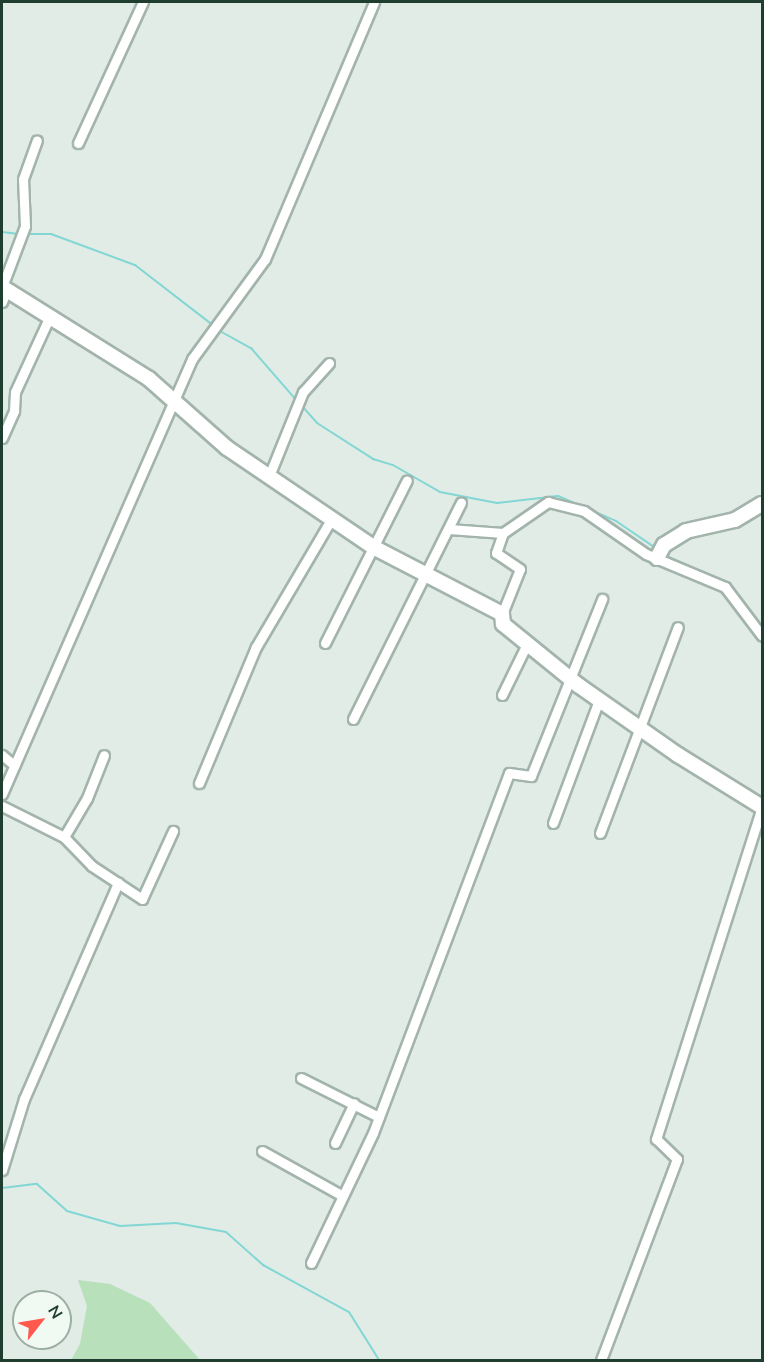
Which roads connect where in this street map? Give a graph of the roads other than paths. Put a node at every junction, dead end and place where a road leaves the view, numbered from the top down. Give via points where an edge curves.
1 (143, 2) edge
2 (374, 2) edge
3 (37, 140) dead end
4 (78, 143) dead end
5 (4, 287) edge
6 (2, 302) edge
7 (50, 316) junction
8 (329, 363) dead end
9 (172, 400) junction
10 (2, 438) edge
11 (269, 476) junction
12 (407, 480) dead end
13 (461, 502) dead end
14 (762, 504) edge
15 (332, 518) junction
16 (449, 529) junction
17 (503, 533) junction
18 (373, 547) junction
19 (657, 558) junction
20 (425, 573) junction
21 (602, 598) dead end
22 (502, 614) junction
23 (678, 627) dead end
24 (762, 636) edge
25 (325, 643) dead end
26 (527, 644) junction
27 (570, 676) junction
28 (502, 695) dead end
29 (599, 700) junction
30 (353, 719) dead end
31 (639, 727) junction
32 (104, 755) dead end
33 (2, 756) edge
34 (14, 765) junction
35 (199, 783) dead end
36 (2, 794) edge
37 (2, 806) edge
38 (762, 806) edge
39 (553, 823) dead end
40 (173, 831) dead end
41 (600, 833) dead end
42 (64, 837) junction
43 (118, 884) junction
44 (301, 1078) dead end
45 (354, 1103) junction
46 (379, 1117) junction
47 (335, 1143) dead end
48 (262, 1151) dead end
49 (2, 1170) edge
50 (341, 1195) junction
51 (311, 1263) dead end
52 (602, 1360) edge

1 - 4 street
2 - 9 street via 265,259 221,324 210,333
3 - 5 street via 23,179 25,226
5 - 6 street
5 - 7 street
7 - 9 street via 149,379
7 - 10 street via 15,392 14,411
8 - 11 street via 303,392
9 - 11 street via 201,428
9 - 34 street
11 - 15 street
12 - 18 street
13 - 16 street
14 - 19 street via 735,520 686,531 664,545
15 - 18 street
15 - 35 street via 255,647
16 - 17 street
16 - 20 street
17 - 19 street via 539,506 558,502 601,520
17 - 22 street via 496,553 520,569
18 - 20 street
18 - 25 street
19 - 24 street via 724,587
20 - 22 street
20 - 30 street
21 - 27 street
22 - 26 street via 503,624
23 - 31 street
26 - 27 street
26 - 28 street
27 - 29 street
27 - 46 street via 531,777 509,773
29 - 31 street
29 - 39 street
31 - 38 street
31 - 41 street
32 - 42 street via 87,798
33 - 34 street
34 - 36 street
37 - 42 street
38 - 52 street via 656,1139 677,1159
40 - 43 street via 144,897
42 - 43 street via 92,866
43 - 49 street via 24,1100
44 - 45 street
45 - 46 street
45 - 47 street
46 - 50 street
48 - 50 street
50 - 51 street

